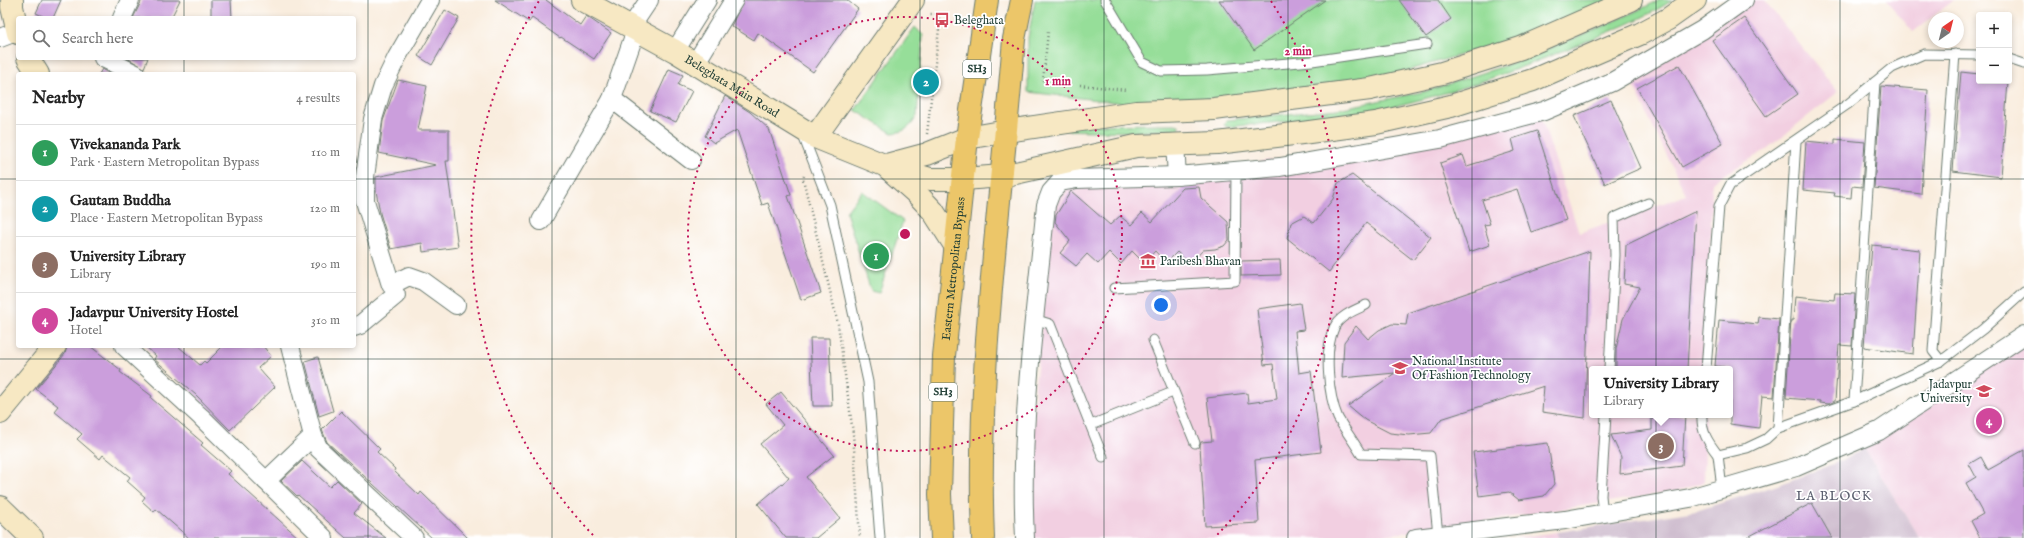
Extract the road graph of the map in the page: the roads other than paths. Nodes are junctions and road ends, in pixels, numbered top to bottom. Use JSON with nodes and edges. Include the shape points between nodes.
{"nodes":[{"id":1,"x":12,"y":0,"type":"edge"},
{"id":2,"x":130,"y":0,"type":"edge"},
{"id":3,"x":430,"y":0,"type":"edge"},
{"id":4,"x":582,"y":0,"type":"edge"},
{"id":5,"x":649,"y":0,"type":"edge"},
{"id":6,"x":707,"y":0,"type":"edge"},
{"id":7,"x":734,"y":0,"type":"edge"},
{"id":8,"x":913,"y":0,"type":"edge"},
{"id":9,"x":987,"y":0,"type":"edge"},
{"id":10,"x":1022,"y":0,"type":"edge"},
{"id":11,"x":1105,"y":0,"type":"edge"},
{"id":12,"x":1631,"y":0,"type":"edge"},
{"id":13,"x":1695,"y":0,"type":"edge"},
{"id":14,"x":1744,"y":0,"type":"edge"},
{"id":15,"x":123,"y":16,"type":"edge"},
{"id":16,"x":634,"y":29,"type":"junction"},
{"id":17,"x":13,"y":33,"type":"edge"},
{"id":18,"x":1427,"y":44,"type":"dead end"},
{"id":19,"x":675,"y":51,"type":"junction"},
{"id":20,"x":1955,"y":54,"type":"junction"},
{"id":21,"x":1976,"y":55,"type":"edge"},
{"id":22,"x":29,"y":60,"type":"edge"},
{"id":23,"x":108,"y":60,"type":"edge"},
{"id":24,"x":2012,"y":60,"type":"edge"},
{"id":25,"x":694,"y":64,"type":"junction"},
{"id":26,"x":2024,"y":64,"type":"edge"},
{"id":27,"x":37,"y":72,"type":"edge"},
{"id":28,"x":132,"y":72,"type":"edge"},
{"id":29,"x":1875,"y":82,"type":"junction"},
{"id":30,"x":612,"y":99,"type":"junction"},
{"id":31,"x":1007,"y":131,"type":"junction"},
{"id":32,"x":967,"y":138,"type":"junction"},
{"id":33,"x":808,"y":140,"type":"junction"},
{"id":34,"x":1796,"y":141,"type":"junction"},
{"id":35,"x":1175,"y":144,"type":"junction"},
{"id":36,"x":691,"y":160,"type":"dead end"},
{"id":37,"x":884,"y":165,"type":"junction"},
{"id":38,"x":1236,"y":171,"type":"junction"},
{"id":39,"x":1002,"y":176,"type":"junction"},
{"id":40,"x":1177,"y":176,"type":"junction"},
{"id":41,"x":964,"y":179,"type":"junction"},
{"id":42,"x":1648,"y":203,"type":"dead end"},
{"id":43,"x":541,"y":221,"type":"dead end"},
{"id":44,"x":956,"y":247,"type":"junction"},
{"id":45,"x":1114,"y":288,"type":"dead end"},
{"id":46,"x":2024,"y":292,"type":"edge"},
{"id":47,"x":396,"y":295,"type":"dead end"},
{"id":48,"x":456,"y":305,"type":"dead end"},
{"id":49,"x":1366,"y":305,"type":"dead end"},
{"id":50,"x":1034,"y":319,"type":"junction"},
{"id":51,"x":356,"y":326,"type":"edge"},
{"id":52,"x":2024,"y":335,"type":"edge"},
{"id":53,"x":1153,"y":340,"type":"dead end"},
{"id":54,"x":53,"y":348,"type":"edge"},
{"id":55,"x":126,"y":348,"type":"edge"},
{"id":56,"x":296,"y":348,"type":"edge"},
{"id":57,"x":1941,"y":361,"type":"junction"},
{"id":58,"x":1609,"y":366,"type":"edge"},
{"id":59,"x":1706,"y":366,"type":"edge"},
{"id":60,"x":1173,"y":392,"type":"junction"},
{"id":61,"x":1854,"y":401,"type":"junction"},
{"id":62,"x":0,"y":413,"type":"edge"},
{"id":63,"x":1606,"y":418,"type":"edge"},
{"id":64,"x":1702,"y":418,"type":"edge"},
{"id":65,"x":1091,"y":425,"type":"junction"},
{"id":66,"x":1778,"y":428,"type":"junction"},
{"id":67,"x":313,"y":436,"type":"junction"},
{"id":68,"x":1195,"y":443,"type":"dead end"},
{"id":69,"x":1718,"y":455,"type":"junction"},
{"id":70,"x":1103,"y":457,"type":"dead end"},
{"id":71,"x":266,"y":481,"type":"junction"},
{"id":72,"x":1722,"y":489,"type":"junction"},
{"id":73,"x":0,"y":506,"type":"edge"},
{"id":74,"x":1603,"y":513,"type":"junction"},
{"id":75,"x":1438,"y":535,"type":"junction"},
{"id":76,"x":32,"y":538,"type":"edge"},
{"id":77,"x":324,"y":538,"type":"edge"},
{"id":78,"x":414,"y":538,"type":"edge"},
{"id":79,"x":880,"y":538,"type":"edge"},
{"id":80,"x":942,"y":538,"type":"edge"},
{"id":81,"x":983,"y":538,"type":"edge"},
{"id":82,"x":1025,"y":538,"type":"edge"},
{"id":83,"x":1416,"y":538,"type":"edge"}],
"edges":[{"from":1,"to":17,"type":"main road"},
{"from":2,"to":15,"type":"street"},
{"from":3,"to":48,"type":"street","via":[[397,56],[383,86],[373,119],[365,177],[365,201],[391,285],[409,276],[423,281]]},
{"from":4,"to":16,"type":"main road","name":"Beleghata Main Road"},
{"from":5,"to":16,"type":"street"},
{"from":6,"to":19,"type":"street"},
{"from":7,"to":25,"type":"street"},
{"from":8,"to":33,"type":"main road"},
{"from":9,"to":32,"type":"main road","name":"Eastern Metropolitan Bypass","number":"SH3"},
{"from":10,"to":31,"type":"main road","via":[[1014,39]]},
{"from":11,"to":18,"type":"lane","via":[[1142,62],[1161,71],[1207,70],[1312,61]]},
{"from":12,"to":31,"type":"main road","via":[[1521,48],[1442,73],[1370,89],[1214,109],[1136,112]]},
{"from":13,"to":35,"type":"main road","via":[[1657,25],[1607,49],[1533,80],[1451,106],[1369,124],[1217,143]]},
{"from":14,"to":38,"type":"street","via":[[1702,30],[1612,82],[1544,111],[1440,139],[1280,168]]},
{"from":16,"to":19,"type":"main road","name":"Beleghata Main Road"},
{"from":16,"to":30,"type":"street"},
{"from":19,"to":25,"type":"main road","name":"Beleghata Main Road"},
{"from":20,"to":21,"type":"lane"},
{"from":20,"to":29,"type":"lane","via":[[1924,54],[1892,68]]},
{"from":20,"to":57,"type":"lane","via":[[1933,351]]},
{"from":22,"to":27,"type":"main road"},
{"from":23,"to":28,"type":"street"},
{"from":24,"to":26,"type":"lane"},
{"from":25,"to":33,"type":"main road","name":"Beleghata Main Road"},
{"from":29,"to":34,"type":"lane"},
{"from":29,"to":61,"type":"lane"},
{"from":30,"to":36,"type":"street"},
{"from":30,"to":43,"type":"street"},
{"from":31,"to":32,"type":"main road"},
{"from":31,"to":39,"type":"main road"},
{"from":32,"to":37,"type":"main road","via":[[928,154]]},
{"from":32,"to":41,"type":"main road","name":"Eastern Metropolitan Bypass","number":"SH3"},
{"from":33,"to":37,"type":"main road","name":"Beleghata Main Road"},
{"from":33,"to":79,"type":"lane","via":[[830,205],[868,382]]},
{"from":34,"to":59,"type":"lane","via":[[1730,185],[1719,206]]},
{"from":34,"to":66,"type":"lane"},
{"from":35,"to":39,"type":"main road","via":[[1136,146]]},
{"from":35,"to":40,"type":"street"},
{"from":37,"to":41,"type":"main road","via":[[930,179]]},
{"from":37,"to":44,"type":"main road","via":[[933,211]]},
{"from":38,"to":40,"type":"street"},
{"from":38,"to":45,"type":"lane","via":[[1235,281]]},
{"from":39,"to":41,"type":"main road"},
{"from":39,"to":81,"type":"main road","via":[[985,357],[981,492]]},
{"from":40,"to":50,"type":"street","via":[[1077,179],[1060,182],[1050,192],[1046,205]]},
{"from":41,"to":44,"type":"main road","name":"Eastern Metropolitan Bypass","number":"SH3"},
{"from":42,"to":58,"type":"lane","via":[[1614,218],[1615,255]]},
{"from":44,"to":80,"type":"main road","name":"Eastern Metropolitan Bypass","number":"SH3","via":[[944,356],[940,494]]},
{"from":46,"to":57,"type":"lane","via":[[1983,329]]},
{"from":47,"to":51,"type":"street"},
{"from":49,"to":75,"type":"lane","via":[[1348,313],[1334,326],[1328,354],[1331,389],[1338,417],[1361,454],[1430,456]]},
{"from":50,"to":65,"type":"lane","via":[[1050,324]]},
{"from":50,"to":82,"type":"street","via":[[1026,390],[1023,499]]},
{"from":52,"to":72,"type":"street","via":[[1879,431],[1796,466]]},
{"from":53,"to":60,"type":"lane"},
{"from":54,"to":62,"type":"main road"},
{"from":55,"to":71,"type":"street"},
{"from":56,"to":67,"type":"street"},
{"from":57,"to":61,"type":"lane"},
{"from":60,"to":65,"type":"lane"},
{"from":60,"to":68,"type":"lane"},
{"from":61,"to":66,"type":"lane"},
{"from":63,"to":74,"type":"lane","via":[[1601,496]]},
{"from":64,"to":69,"type":"lane","via":[[1706,438]]},
{"from":65,"to":70,"type":"lane"},
{"from":66,"to":69,"type":"lane","via":[[1766,439],[1747,448]]},
{"from":67,"to":71,"type":"street"},
{"from":67,"to":78,"type":"street","via":[[319,448]]},
{"from":69,"to":72,"type":"lane"},
{"from":71,"to":77,"type":"street"},
{"from":72,"to":74,"type":"street","via":[[1690,498]]},
{"from":73,"to":76,"type":"main road"},
{"from":74,"to":75,"type":"street"},
{"from":75,"to":83,"type":"street"}]}
